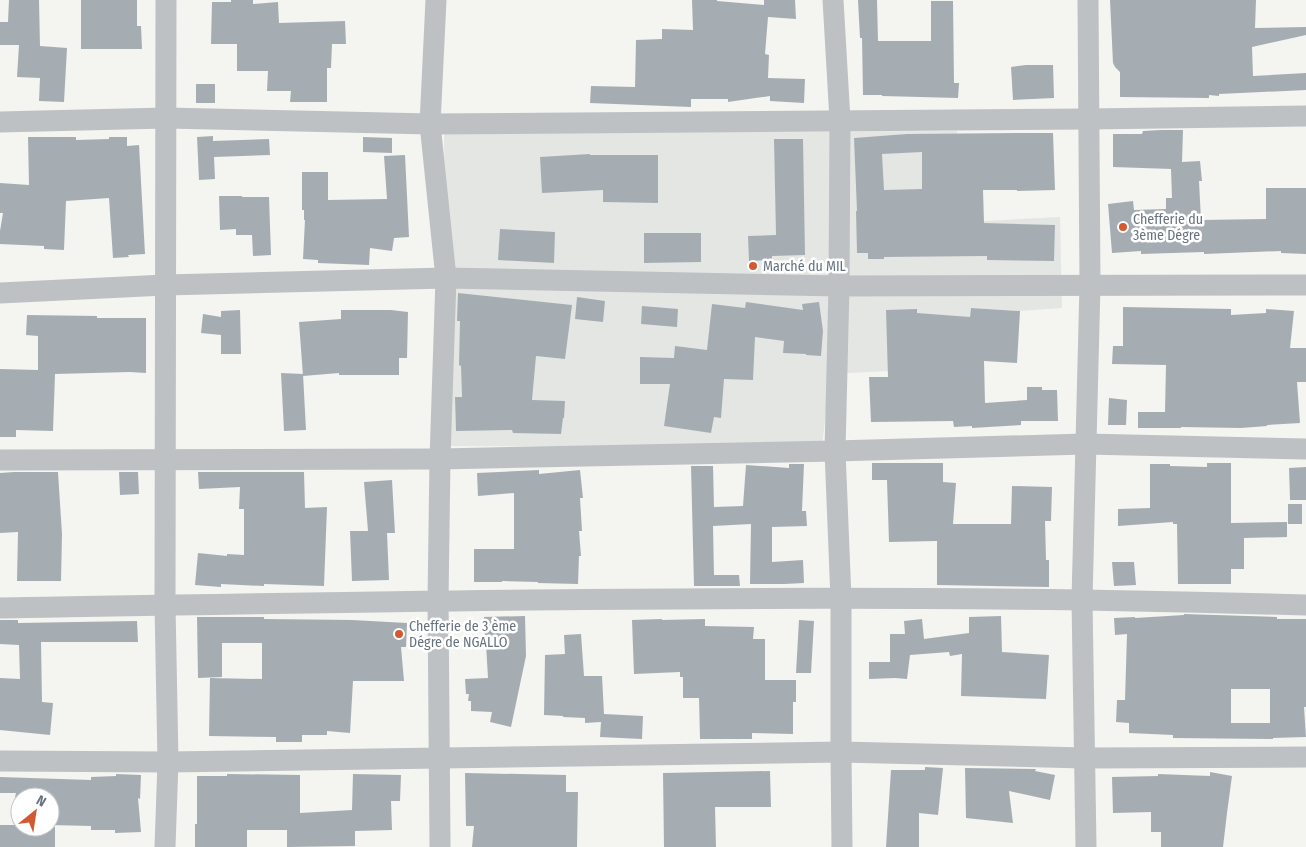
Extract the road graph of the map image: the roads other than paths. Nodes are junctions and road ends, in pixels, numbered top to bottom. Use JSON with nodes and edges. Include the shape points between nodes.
{"nodes":[{"id":1,"x":166,"y":0,"type":"edge"},
{"id":2,"x":436,"y":0,"type":"edge"},
{"id":3,"x":833,"y":0,"type":"edge"},
{"id":4,"x":1088,"y":0,"type":"edge"},
{"id":5,"x":1306,"y":116,"type":"edge"},
{"id":6,"x":166,"y":118,"type":"junction"},
{"id":7,"x":1088,"y":119,"type":"junction"},
{"id":8,"x":840,"y":120,"type":"junction"},
{"id":9,"x":0,"y":122,"type":"edge"},
{"id":10,"x":430,"y":124,"type":"junction"},
{"id":11,"x":446,"y":278,"type":"junction"},
{"id":12,"x":165,"y":285,"type":"junction"},
{"id":13,"x":1090,"y":285,"type":"junction"},
{"id":14,"x":840,"y":286,"type":"junction"},
{"id":15,"x":1306,"y":286,"type":"edge"},
{"id":16,"x":0,"y":293,"type":"edge"},
{"id":17,"x":1085,"y":444,"type":"junction"},
{"id":18,"x":1306,"y":449,"type":"edge"},
{"id":19,"x":835,"y":451,"type":"junction"},
{"id":20,"x":165,"y":459,"type":"junction"},
{"id":21,"x":440,"y":459,"type":"junction"},
{"id":22,"x":0,"y":460,"type":"edge"},
{"id":23,"x":841,"y":599,"type":"junction"},
{"id":24,"x":1082,"y":600,"type":"junction"},
{"id":25,"x":438,"y":601,"type":"junction"},
{"id":26,"x":166,"y":605,"type":"junction"},
{"id":27,"x":1306,"y":605,"type":"edge"},
{"id":28,"x":0,"y":608,"type":"edge"},
{"id":29,"x":840,"y":752,"type":"junction"},
{"id":30,"x":1306,"y":757,"type":"edge"},
{"id":31,"x":438,"y":758,"type":"junction"},
{"id":32,"x":1084,"y":758,"type":"junction"},
{"id":33,"x":0,"y":761,"type":"edge"},
{"id":34,"x":168,"y":762,"type":"junction"},
{"id":35,"x":164,"y":847,"type":"edge"},
{"id":36,"x":440,"y":847,"type":"edge"},
{"id":37,"x":842,"y":847,"type":"edge"},
{"id":38,"x":1086,"y":847,"type":"edge"}],
"edges":[{"from":1,"to":6,"type":"street"},
{"from":2,"to":10,"type":"street"},
{"from":3,"to":8,"type":"street"},
{"from":4,"to":7,"type":"street"},
{"from":5,"to":7,"type":"street"},
{"from":6,"to":9,"type":"street"},
{"from":6,"to":10,"type":"street"},
{"from":6,"to":12,"type":"street"},
{"from":7,"to":8,"type":"street"},
{"from":7,"to":13,"type":"street"},
{"from":8,"to":10,"type":"street"},
{"from":8,"to":14,"type":"street"},
{"from":10,"to":11,"type":"street"},
{"from":11,"to":12,"type":"street"},
{"from":11,"to":14,"type":"street"},
{"from":11,"to":21,"type":"street"},
{"from":12,"to":16,"type":"street"},
{"from":12,"to":20,"type":"street"},
{"from":13,"to":14,"type":"street"},
{"from":13,"to":15,"type":"street"},
{"from":13,"to":17,"type":"street"},
{"from":14,"to":19,"type":"street"},
{"from":17,"to":18,"type":"street"},
{"from":17,"to":19,"type":"street"},
{"from":17,"to":24,"type":"street"},
{"from":19,"to":21,"type":"street"},
{"from":19,"to":23,"type":"street"},
{"from":20,"to":21,"type":"street"},
{"from":20,"to":22,"type":"street"},
{"from":20,"to":26,"type":"street"},
{"from":21,"to":25,"type":"street"},
{"from":23,"to":24,"type":"street"},
{"from":23,"to":25,"type":"street"},
{"from":23,"to":29,"type":"street"},
{"from":24,"to":27,"type":"street"},
{"from":24,"to":32,"type":"street"},
{"from":25,"to":26,"type":"street"},
{"from":25,"to":31,"type":"street"},
{"from":26,"to":28,"type":"street"},
{"from":26,"to":34,"type":"street"},
{"from":29,"to":31,"type":"street"},
{"from":29,"to":32,"type":"street"},
{"from":29,"to":37,"type":"street"},
{"from":30,"to":32,"type":"street"},
{"from":31,"to":34,"type":"street"},
{"from":31,"to":36,"type":"street"},
{"from":32,"to":38,"type":"street"},
{"from":33,"to":34,"type":"street"},
{"from":34,"to":35,"type":"street"}]}
